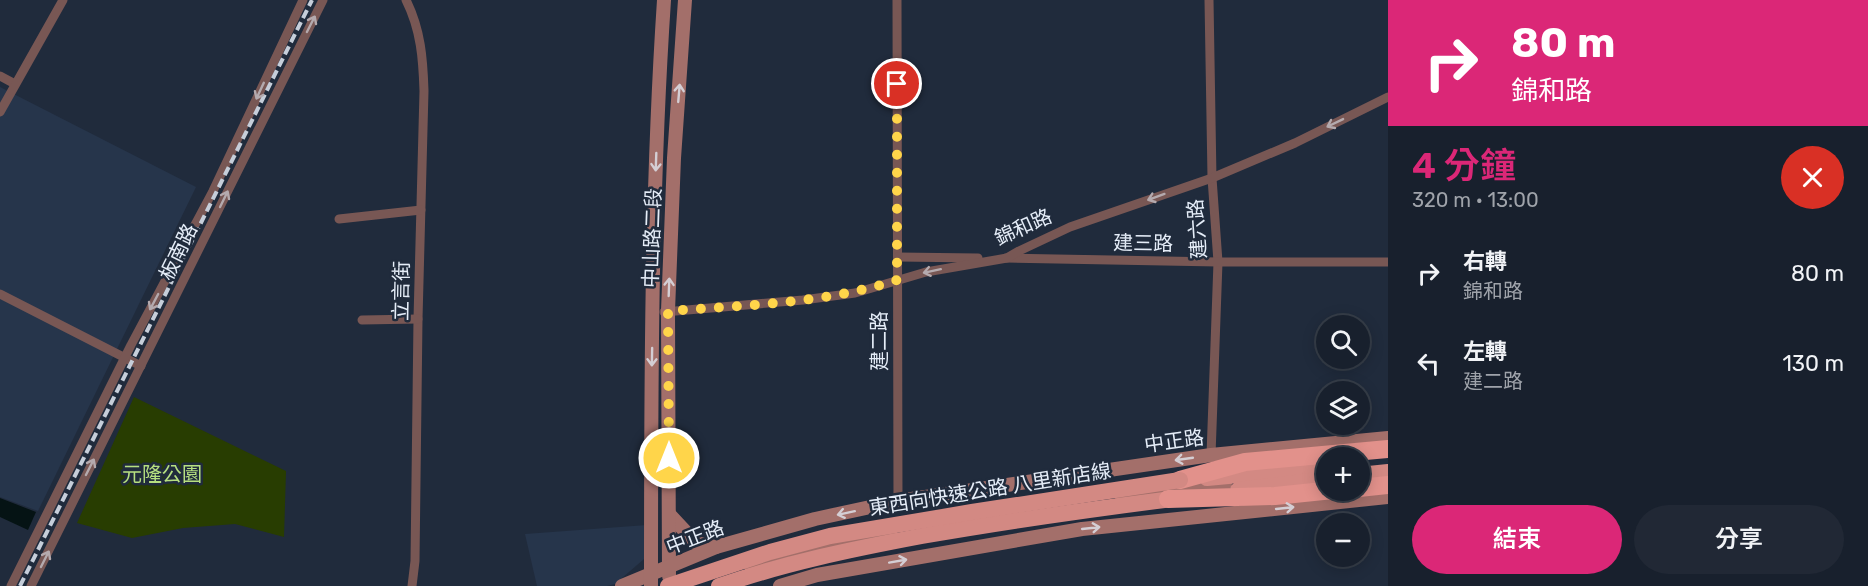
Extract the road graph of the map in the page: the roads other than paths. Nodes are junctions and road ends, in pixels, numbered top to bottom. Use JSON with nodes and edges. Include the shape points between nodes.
{"nodes":[{"id":1,"x":63,"y":0,"type":"edge"},
{"id":2,"x":303,"y":0,"type":"edge"},
{"id":3,"x":323,"y":0,"type":"edge"},
{"id":4,"x":406,"y":0,"type":"edge"},
{"id":5,"x":664,"y":0,"type":"edge"},
{"id":6,"x":686,"y":0,"type":"edge"},
{"id":7,"x":897,"y":0,"type":"edge"},
{"id":8,"x":1209,"y":0,"type":"edge"},
{"id":9,"x":0,"y":76,"type":"edge"},
{"id":10,"x":15,"y":84,"type":"junction"},
{"id":11,"x":1388,"y":97,"type":"edge"},
{"id":12,"x":0,"y":112,"type":"edge"},
{"id":13,"x":1212,"y":177,"type":"junction"},
{"id":14,"x":421,"y":210,"type":"junction"},
{"id":15,"x":339,"y":219,"type":"dead end"},
{"id":16,"x":898,"y":257,"type":"junction"},
{"id":17,"x":1008,"y":258,"type":"junction"},
{"id":18,"x":1218,"y":262,"type":"junction"},
{"id":19,"x":1388,"y":262,"type":"edge"},
{"id":20,"x":897,"y":280,"type":"junction"},
{"id":21,"x":0,"y":294,"type":"edge"},
{"id":22,"x":668,"y":311,"type":"junction"},
{"id":23,"x":652,"y":314,"type":"junction"},
{"id":24,"x":418,"y":319,"type":"junction"},
{"id":25,"x":362,"y":320,"type":"dead end"},
{"id":26,"x":124,"y":358,"type":"junction"},
{"id":27,"x":141,"y":366,"type":"junction"},
{"id":28,"x":1388,"y":438,"type":"edge"},
{"id":29,"x":1388,"y":449,"type":"edge"},
{"id":30,"x":1210,"y":455,"type":"junction"},
{"id":31,"x":1388,"y":461,"type":"edge"},
{"id":32,"x":1370,"y":463,"type":"edge"},
{"id":33,"x":1388,"y":466,"type":"edge"},
{"id":34,"x":1316,"y":468,"type":"edge"},
{"id":35,"x":1370,"y":468,"type":"edge"},
{"id":36,"x":1388,"y":472,"type":"edge"},
{"id":37,"x":1316,"y":474,"type":"edge"},
{"id":38,"x":1370,"y":474,"type":"edge"},
{"id":39,"x":1180,"y":480,"type":"junction"},
{"id":40,"x":1316,"y":480,"type":"edge"},
{"id":41,"x":1388,"y":485,"type":"edge"},
{"id":42,"x":1370,"y":487,"type":"edge"},
{"id":43,"x":1316,"y":492,"type":"edge"},
{"id":44,"x":1388,"y":496,"type":"edge"},
{"id":45,"x":1168,"y":499,"type":"junction"},
{"id":46,"x":898,"y":501,"type":"junction"},
{"id":47,"x":669,"y":514,"type":"junction"},
{"id":48,"x":716,"y":547,"type":"junction"},
{"id":49,"x":669,"y":568,"type":"junction"},
{"id":50,"x":651,"y":580,"type":"edge"},
{"id":51,"x":11,"y":586,"type":"edge"},
{"id":52,"x":31,"y":586,"type":"edge"},
{"id":53,"x":412,"y":586,"type":"edge"},
{"id":54,"x":622,"y":586,"type":"edge"},
{"id":55,"x":668,"y":586,"type":"edge"},
{"id":56,"x":692,"y":586,"type":"edge"},
{"id":57,"x":719,"y":586,"type":"edge"},
{"id":58,"x":780,"y":586,"type":"edge"}],
"edges":[{"from":1,"to":10,"type":"street"},
{"from":2,"to":26,"type":"street","name":"板南路","one_way":true,"via":[[213,191]]},
{"from":27,"to":3,"type":"street","name":"板南路","one_way":true},
{"from":4,"to":14,"type":"street","name":"立言街","via":[[418,27],[423,54]]},
{"from":5,"to":23,"type":"main road","name":"中山路二段","one_way":true},
{"from":22,"to":6,"type":"main road","name":"中山路二段","one_way":true},
{"from":7,"to":16,"type":"street","name":"建二路"},
{"from":8,"to":13,"type":"street","name":"建六路"},
{"from":9,"to":10,"type":"street"},
{"from":10,"to":12,"type":"street"},
{"from":11,"to":13,"type":"street","name":"錦和路","one_way":true,"via":[[1295,143]]},
{"from":13,"to":17,"type":"street","name":"錦和路","one_way":true,"via":[[1070,226]]},
{"from":13,"to":18,"type":"street","name":"建六路"},
{"from":14,"to":15,"type":"street"},
{"from":14,"to":24,"type":"street","name":"立言街"},
{"from":16,"to":17,"type":"street","name":"建三路"},
{"from":16,"to":20,"type":"street","name":"建二路"},
{"from":17,"to":18,"type":"street","name":"建三路"},
{"from":17,"to":20,"type":"street","name":"錦和路","one_way":true},
{"from":18,"to":19,"type":"street","name":"建三路"},
{"from":18,"to":30,"type":"street","name":"建六路"},
{"from":20,"to":22,"type":"street","name":"錦和路","via":[[855,293]]},
{"from":20,"to":46,"type":"street","name":"建二路"},
{"from":21,"to":26,"type":"street"},
{"from":22,"to":23,"type":"street","name":"錦和路"},
{"from":22,"to":47,"type":"main road","name":"中山路二段"},
{"from":23,"to":50,"type":"main road","name":"中山路二段","one_way":true},
{"from":24,"to":25,"type":"street"},
{"from":24,"to":53,"type":"street","name":"立言街"},
{"from":26,"to":27,"type":"street"},
{"from":26,"to":51,"type":"street","name":"板南路"},
{"from":52,"to":27,"type":"street","name":"板南路","one_way":true},
{"from":28,"to":30,"type":"main road","name":"中正路"},
{"from":29,"to":39,"type":"highway","via":[[1245,462]]},
{"from":30,"to":46,"type":"main road","name":"中正路","one_way":true},
{"from":31,"to":32,"type":"highway"},
{"from":33,"to":35,"type":"main road"},
{"from":34,"to":39,"type":"highway","name":"東西向快速公路 八里新店線"},
{"from":36,"to":38,"type":"highway"},
{"from":37,"to":56,"type":"main road","via":[[975,517],[814,549]]},
{"from":39,"to":55,"type":"highway","name":"東西向快速公路 八里新店線","bridge":true,"via":[[830,536]]},
{"from":40,"to":45,"type":"highway","name":"東西向快速公路 八里新店線"},
{"from":41,"to":42,"type":"highway"},
{"from":43,"to":45,"type":"highway"},
{"from":58,"to":44,"type":"main road","one_way":true,"via":[[817,575],[1082,529]]},
{"from":45,"to":57,"type":"highway","name":"東西向快速公路 八里新店線","via":[[882,544],[814,558]]},
{"from":46,"to":48,"type":"main road","name":"中正路","one_way":true},
{"from":47,"to":48,"type":"main road","via":[[696,543]]},
{"from":47,"to":49,"type":"main road","name":"中山路二段"},
{"from":48,"to":49,"type":"main road","name":"中正路"},
{"from":49,"to":50,"type":"main road","name":"中正路"},
{"from":49,"to":55,"type":"main road","name":"中山路二段"},
{"from":50,"to":54,"type":"main road","name":"中正路"}]}
